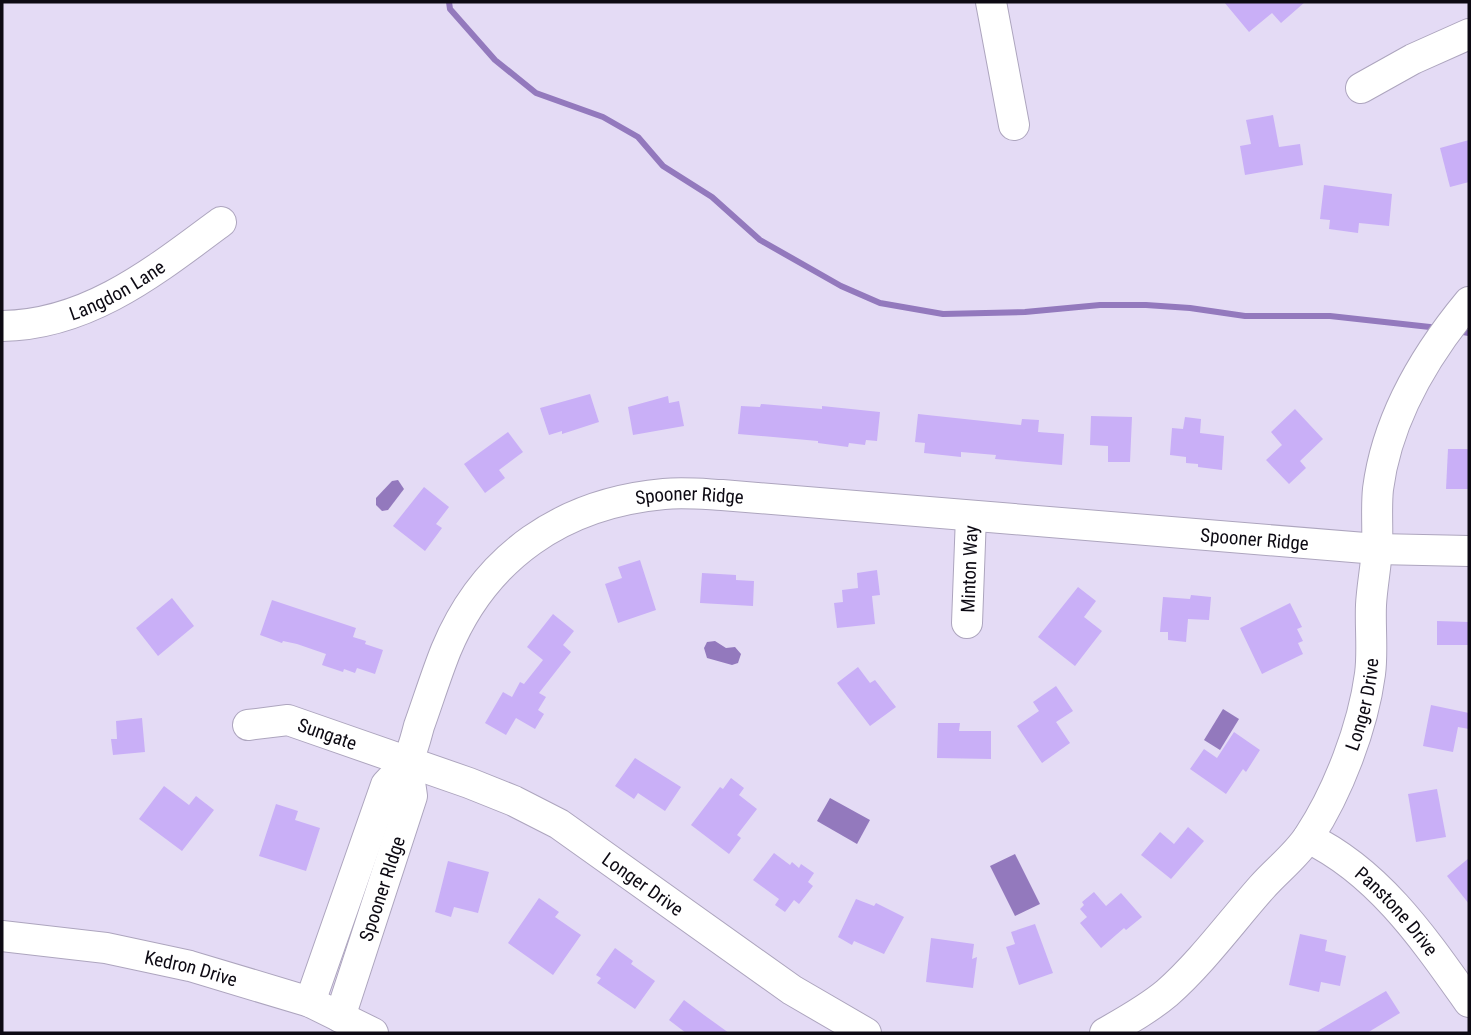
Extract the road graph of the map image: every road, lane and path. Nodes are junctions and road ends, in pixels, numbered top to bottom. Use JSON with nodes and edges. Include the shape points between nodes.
{"nodes":[{"id":1,"x":990,"y":2,"type":"edge"},
{"id":2,"x":1469,"y":34,"type":"edge"},
{"id":3,"x":1361,"y":88,"type":"dead end"},
{"id":4,"x":1014,"y":125,"type":"dead end"},
{"id":5,"x":221,"y":222,"type":"dead end"},
{"id":6,"x":1457,"y":317,"type":"edge"},
{"id":7,"x":2,"y":326,"type":"edge"},
{"id":8,"x":971,"y":516,"type":"junction"},
{"id":9,"x":1377,"y":550,"type":"junction"},
{"id":10,"x":1469,"y":551,"type":"edge"},
{"id":11,"x":967,"y":623,"type":"dead end"},
{"id":12,"x":248,"y":725,"type":"dead end"},
{"id":13,"x":407,"y":761,"type":"junction"},
{"id":14,"x":1308,"y":838,"type":"junction"},
{"id":15,"x":2,"y":936,"type":"edge"},
{"id":16,"x":1469,"y":1002,"type":"edge"},
{"id":17,"x":310,"y":1003,"type":"junction"},
{"id":18,"x":340,"y":1017,"type":"junction"},
{"id":19,"x":373,"y":1033,"type":"edge"},
{"id":20,"x":866,"y":1033,"type":"edge"},
{"id":21,"x":1105,"y":1033,"type":"edge"}],
"edges":[{"from":1,"to":4,"type":"street"},
{"from":2,"to":3,"type":"street"},
{"from":5,"to":7,"type":"street","name":"Langdon Lane","via":[[151,274],[104,301],[55,320]]},
{"from":6,"to":9,"type":"street","name":"Longer Drive","via":[[1411,385],[1393,432],[1378,490]]},
{"from":8,"to":9,"type":"street","name":"Spooner Ridge"},
{"from":8,"to":11,"type":"street","name":"Minton Way"},
{"from":8,"to":13,"type":"street","name":"Spooner Ridge","via":[[666,493],[613,501],[565,519],[519,550],[479,590],[447,649]]},
{"from":9,"to":10,"type":"street","name":"Spooner Ridge"},
{"from":9,"to":14,"type":"street","name":"Longer Drive","via":[[1370,673],[1361,718],[1344,768]]},
{"from":12,"to":13,"type":"street","name":"Sungate","via":[[288,720]]},
{"from":13,"to":17,"type":"street","name":"Spooner Ridge","via":[[386,785]]},
{"from":13,"to":18,"type":"street","name":"Spooner RIdge","via":[[412,796]]},
{"from":13,"to":20,"type":"street","name":"Longer Drive","via":[[503,797],[559,824],[792,990]]},
{"from":14,"to":16,"type":"street","name":"Panstone Drive","via":[[1335,850],[1392,900]]},
{"from":14,"to":21,"type":"street","name":"Longer Drive","via":[[1166,993]]},
{"from":15,"to":17,"type":"street","name":"Kedron Drive","via":[[142,956],[248,982]]},
{"from":17,"to":18,"type":"street","name":"Kedron Drive"},
{"from":18,"to":19,"type":"street","name":"Kedron Drive"}]}
